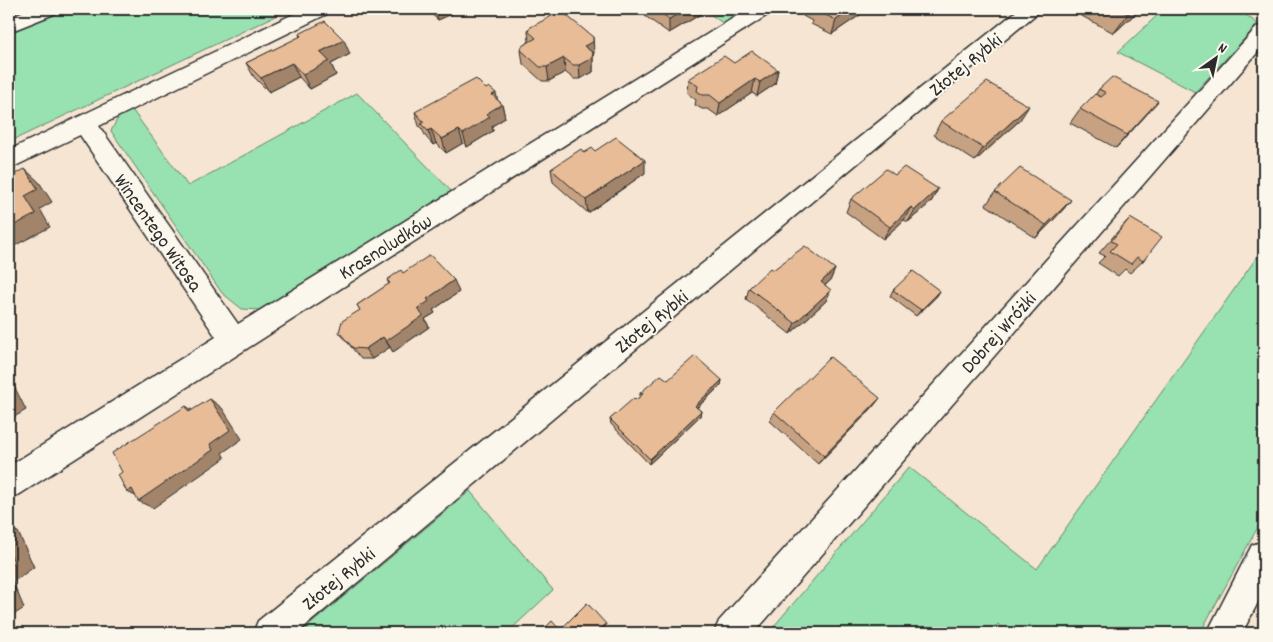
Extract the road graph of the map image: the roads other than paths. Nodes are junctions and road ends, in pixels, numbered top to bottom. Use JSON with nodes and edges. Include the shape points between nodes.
{"nodes":[{"id":1,"x":47,"y":9,"type":"edge"},
{"id":2,"x":320,"y":9,"type":"edge"},
{"id":3,"x":762,"y":9,"type":"edge"},
{"id":4,"x":1032,"y":9,"type":"edge"},
{"id":5,"x":9,"y":25,"type":"edge"},
{"id":6,"x":1264,"y":32,"type":"edge"},
{"id":7,"x":84,"y":123,"type":"junction"},
{"id":8,"x":9,"y":160,"type":"edge"},
{"id":9,"x":234,"y":341,"type":"junction"},
{"id":10,"x":9,"y":483,"type":"edge"},
{"id":11,"x":1264,"y":557,"type":"edge"},
{"id":12,"x":270,"y":633,"type":"edge"},
{"id":13,"x":731,"y":633,"type":"edge"},
{"id":14,"x":1224,"y":633,"type":"edge"}],
"edges":[{"from":1,"to":5,"type":"street"},
{"from":2,"to":7,"type":"street"},
{"from":3,"to":9,"type":"street","name":"Krasnoludków"},
{"from":4,"to":12,"type":"street","name":"Złotej Rybki"},
{"from":6,"to":13,"type":"street","name":"Dobrej Wróżki"},
{"from":7,"to":8,"type":"street"},
{"from":7,"to":9,"type":"street","name":"Wincentego Witosa"},
{"from":9,"to":10,"type":"street","name":"Krasnoludków"},
{"from":11,"to":14,"type":"street"}]}
